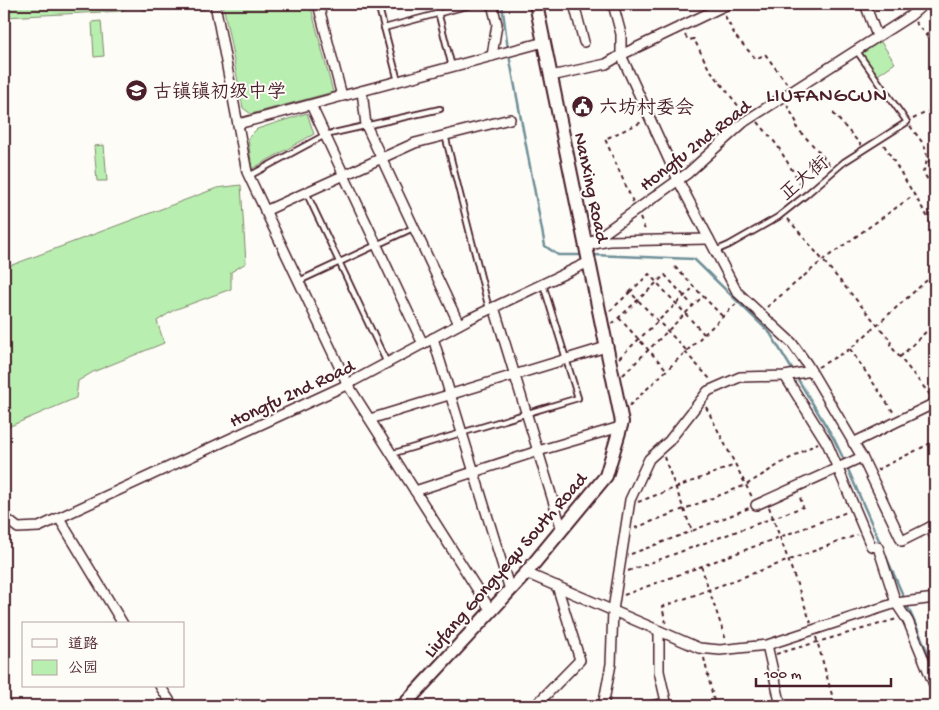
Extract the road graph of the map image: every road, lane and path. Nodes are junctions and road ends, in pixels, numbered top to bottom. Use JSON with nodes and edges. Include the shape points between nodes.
{"nodes":[{"id":1,"x":215,"y":4,"type":"edge"},
{"id":2,"x":318,"y":4,"type":"edge"},
{"id":3,"x":378,"y":4,"type":"edge"},
{"id":4,"x":436,"y":4,"type":"edge"},
{"id":5,"x":474,"y":4,"type":"edge"},
{"id":6,"x":492,"y":4,"type":"edge"},
{"id":7,"x":536,"y":4,"type":"edge"},
{"id":8,"x":574,"y":4,"type":"edge"},
{"id":9,"x":613,"y":4,"type":"edge"},
{"id":10,"x":865,"y":4,"type":"edge"},
{"id":11,"x":924,"y":4,"type":"edge"},
{"id":12,"x":724,"y":6,"type":"edge"},
{"id":13,"x":438,"y":14,"type":"junction"},
{"id":14,"x":910,"y":16,"type":"junction"},
{"id":15,"x":681,"y":26,"type":"junction"},
{"id":16,"x":935,"y":27,"type":"edge"},
{"id":17,"x":384,"y":28,"type":"junction"},
{"id":18,"x":926,"y":35,"type":"junction"},
{"id":19,"x":877,"y":36,"type":"junction"},
{"id":20,"x":544,"y":42,"type":"junction"},
{"id":21,"x":584,"y":42,"type":"dead end"},
{"id":22,"x":935,"y":46,"type":"edge"},
{"id":23,"x":856,"y":50,"type":"junction"},
{"id":24,"x":620,"y":55,"type":"junction"},
{"id":25,"x":492,"y":56,"type":"junction"},
{"id":26,"x":452,"y":67,"type":"junction"},
{"id":27,"x":551,"y":76,"type":"junction"},
{"id":28,"x":398,"y":81,"type":"junction"},
{"id":29,"x":362,"y":91,"type":"junction"},
{"id":30,"x":792,"y":91,"type":"junction"},
{"id":31,"x":342,"y":96,"type":"junction"},
{"id":32,"x":783,"y":97,"type":"junction"},
{"id":33,"x":311,"y":105,"type":"junction"},
{"id":34,"x":935,"y":108,"type":"edge"},
{"id":35,"x":440,"y":109,"type":"dead end"},
{"id":36,"x":833,"y":113,"type":"dead end"},
{"id":37,"x":751,"y":118,"type":"junction"},
{"id":38,"x":510,"y":119,"type":"dead end"},
{"id":39,"x":650,"y":119,"type":"junction"},
{"id":40,"x":907,"y":122,"type":"junction"},
{"id":41,"x":238,"y":124,"type":"junction"},
{"id":42,"x":366,"y":125,"type":"junction"},
{"id":43,"x":325,"y":135,"type":"junction"},
{"id":44,"x":445,"y":135,"type":"junction"},
{"id":45,"x":881,"y":138,"type":"junction"},
{"id":46,"x":864,"y":149,"type":"junction"},
{"id":47,"x":935,"y":156,"type":"edge"},
{"id":48,"x":381,"y":159,"type":"junction"},
{"id":49,"x":928,"y":162,"type":"junction"},
{"id":50,"x":833,"y":171,"type":"junction"},
{"id":51,"x":249,"y":176,"type":"junction"},
{"id":52,"x":344,"y":176,"type":"junction"},
{"id":53,"x":678,"y":180,"type":"junction"},
{"id":54,"x":935,"y":191,"type":"edge"},
{"id":55,"x":306,"y":192,"type":"junction"},
{"id":56,"x":807,"y":194,"type":"junction"},
{"id":57,"x":914,"y":195,"type":"junction"},
{"id":58,"x":636,"y":210,"type":"junction"},
{"id":59,"x":265,"y":211,"type":"junction"},
{"id":60,"x":783,"y":213,"type":"junction"},
{"id":61,"x":413,"y":228,"type":"junction"},
{"id":62,"x":935,"y":229,"type":"edge"},
{"id":63,"x":709,"y":239,"type":"junction"},
{"id":64,"x":650,"y":241,"type":"junction"},
{"id":65,"x":377,"y":244,"type":"junction"},
{"id":66,"x":715,"y":251,"type":"junction"},
{"id":67,"x":587,"y":254,"type":"junction"},
{"id":68,"x":823,"y":260,"type":"junction"},
{"id":69,"x":339,"y":262,"type":"junction"},
{"id":70,"x":675,"y":267,"type":"dead end"},
{"id":71,"x":935,"y":273,"type":"edge"},
{"id":72,"x":299,"y":281,"type":"junction"},
{"id":73,"x":656,"y":282,"type":"junction"},
{"id":74,"x":543,"y":284,"type":"junction"},
{"id":75,"x":694,"y":287,"type":"junction"},
{"id":76,"x":630,"y":292,"type":"junction"},
{"id":77,"x":703,"y":296,"type":"junction"},
{"id":78,"x":638,"y":300,"type":"junction"},
{"id":79,"x":677,"y":304,"type":"junction"},
{"id":80,"x":693,"y":306,"type":"junction"},
{"id":81,"x":733,"y":307,"type":"dead end"},
{"id":82,"x":491,"y":308,"type":"junction"},
{"id":83,"x":685,"y":314,"type":"junction"},
{"id":84,"x":760,"y":314,"type":"junction"},
{"id":85,"x":723,"y":317,"type":"junction"},
{"id":86,"x":619,"y":318,"type":"junction"},
{"id":87,"x":600,"y":319,"type":"junction"},
{"id":88,"x":658,"y":322,"type":"junction"},
{"id":89,"x":935,"y":323,"type":"edge"},
{"id":90,"x":459,"y":324,"type":"junction"},
{"id":91,"x":878,"y":325,"type":"junction"},
{"id":92,"x":668,"y":331,"type":"junction"},
{"id":93,"x":603,"y":332,"type":"junction"},
{"id":94,"x":704,"y":334,"type":"junction"},
{"id":95,"x":433,"y":338,"type":"junction"},
{"id":96,"x":639,"y":340,"type":"junction"},
{"id":97,"x":424,"y":344,"type":"junction"},
{"id":98,"x":606,"y":347,"type":"junction"},
{"id":99,"x":850,"y":349,"type":"junction"},
{"id":100,"x":686,"y":352,"type":"junction"},
{"id":101,"x":900,"y":357,"type":"junction"},
{"id":102,"x":566,"y":359,"type":"junction"},
{"id":103,"x":387,"y":363,"type":"junction"},
{"id":104,"x":610,"y":367,"type":"junction"},
{"id":105,"x":667,"y":370,"type":"junction"},
{"id":106,"x":811,"y":371,"type":"junction"},
{"id":107,"x":514,"y":374,"type":"junction"},
{"id":108,"x":785,"y":376,"type":"junction"},
{"id":109,"x":614,"y":384,"type":"junction"},
{"id":110,"x":348,"y":385,"type":"junction"},
{"id":111,"x":718,"y":387,"type":"junction"},
{"id":112,"x":450,"y":394,"type":"junction"},
{"id":113,"x":702,"y":399,"type":"junction"},
{"id":114,"x":935,"y":402,"type":"edge"},
{"id":115,"x":526,"y":414,"type":"junction"},
{"id":116,"x":620,"y":414,"type":"junction"},
{"id":117,"x":370,"y":419,"type":"junction"},
{"id":118,"x":899,"y":420,"type":"junction"},
{"id":119,"x":620,"y":427,"type":"junction"},
{"id":120,"x":462,"y":433,"type":"junction"},
{"id":121,"x":824,"y":440,"type":"junction"},
{"id":122,"x":935,"y":441,"type":"edge"},
{"id":123,"x":853,"y":443,"type":"junction"},
{"id":124,"x":661,"y":448,"type":"junction"},
{"id":125,"x":538,"y":451,"type":"junction"},
{"id":126,"x":391,"y":454,"type":"junction"},
{"id":127,"x":862,"y":457,"type":"junction"},
{"id":128,"x":735,"y":464,"type":"junction"},
{"id":129,"x":837,"y":468,"type":"junction"},
{"id":130,"x":474,"y":472,"type":"junction"},
{"id":131,"x":870,"y":474,"type":"junction"},
{"id":132,"x":746,"y":484,"type":"junction"},
{"id":133,"x":797,"y":487,"type":"junction"},
{"id":134,"x":676,"y":488,"type":"junction"},
{"id":135,"x":415,"y":491,"type":"junction"},
{"id":136,"x":767,"y":500,"type":"junction"},
{"id":137,"x":629,"y":506,"type":"junction"},
{"id":138,"x":756,"y":506,"type":"junction"},
{"id":139,"x":684,"y":509,"type":"junction"},
{"id":140,"x":855,"y":509,"type":"junction"},
{"id":141,"x":4,"y":517,"type":"edge"},
{"id":142,"x":59,"y":518,"type":"junction"},
{"id":143,"x":773,"y":518,"type":"junction"},
{"id":144,"x":933,"y":526,"type":"edge"},
{"id":145,"x":562,"y":530,"type":"junction"},
{"id":146,"x":692,"y":531,"type":"junction"},
{"id":147,"x":625,"y":532,"type":"junction"},
{"id":148,"x":865,"y":532,"type":"junction"},
{"id":149,"x":935,"y":537,"type":"edge"},
{"id":150,"x":622,"y":558,"type":"junction"},
{"id":151,"x":788,"y":560,"type":"junction"},
{"id":152,"x":701,"y":566,"type":"junction"},
{"id":153,"x":526,"y":573,"type":"junction"},
{"id":154,"x":619,"y":574,"type":"junction"},
{"id":155,"x":557,"y":586,"type":"junction"},
{"id":156,"x":709,"y":589,"type":"junction"},
{"id":157,"x":510,"y":590,"type":"junction"},
{"id":158,"x":615,"y":598,"type":"junction"},
{"id":159,"x":935,"y":598,"type":"edge"},
{"id":160,"x":896,"y":603,"type":"junction"},
{"id":161,"x":613,"y":610,"type":"junction"},
{"id":162,"x":491,"y":611,"type":"junction"},
{"id":163,"x":905,"y":616,"type":"junction"},
{"id":164,"x":122,"y":622,"type":"edge"},
{"id":165,"x":659,"y":630,"type":"junction"},
{"id":166,"x":813,"y":630,"type":"junction"},
{"id":167,"x":670,"y":635,"type":"junction"},
{"id":168,"x":819,"y":642,"type":"junction"},
{"id":169,"x":767,"y":645,"type":"junction"},
{"id":170,"x":702,"y":648,"type":"junction"},
{"id":171,"x":729,"y":649,"type":"junction"},
{"id":172,"x":769,"y":656,"type":"junction"},
{"id":173,"x":935,"y":687,"type":"edge"},
{"id":174,"x":161,"y":688,"type":"edge"},
{"id":175,"x":667,"y":705,"type":"edge"},
{"id":176,"x":173,"y":706,"type":"edge"},
{"id":177,"x":403,"y":706,"type":"edge"},
{"id":178,"x":535,"y":706,"type":"edge"},
{"id":179,"x":603,"y":706,"type":"edge"},
{"id":180,"x":652,"y":706,"type":"edge"},
{"id":181,"x":716,"y":706,"type":"edge"},
{"id":182,"x":781,"y":706,"type":"edge"},
{"id":183,"x":835,"y":706,"type":"edge"}],
"edges":[{"from":1,"to":41,"type":"street"},
{"from":2,"to":31,"type":"street"},
{"from":3,"to":17,"type":"lane"},
{"from":4,"to":13,"type":"lane"},
{"from":5,"to":13,"type":"lane"},
{"from":6,"to":25,"type":"street","via":[[497,24]]},
{"from":7,"to":20,"type":"main road","name":"Nanxing Road"},
{"from":8,"to":21,"type":"street"},
{"from":9,"to":24,"type":"street","via":[[621,34]]},
{"from":10,"to":19,"type":"street"},
{"from":11,"to":14,"type":"street","name":"Hongfu 2nd Road"},
{"from":12,"to":15,"type":"street"},
{"from":12,"to":30,"type":"path","via":[[741,42],[756,59],[766,54]]},
{"from":13,"to":17,"type":"lane"},
{"from":13,"to":26,"type":"lane"},
{"from":14,"to":18,"type":"path"},
{"from":14,"to":19,"type":"street","name":"Hongfu 2nd Road"},
{"from":15,"to":24,"type":"street"},
{"from":15,"to":37,"type":"path","via":[[688,40],[694,39],[708,67]]},
{"from":16,"to":18,"type":"path"},
{"from":17,"to":28,"type":"lane"},
{"from":18,"to":22,"type":"path"},
{"from":19,"to":23,"type":"street","name":"Hongfu 2nd Road"},
{"from":20,"to":25,"type":"street"},
{"from":20,"to":27,"type":"main road","name":"Nanxing Road"},
{"from":23,"to":30,"type":"street","name":"Hongfu 2nd Road"},
{"from":23,"to":40,"type":"lane"},
{"from":24,"to":27,"type":"street","via":[[606,64]]},
{"from":24,"to":39,"type":"street"},
{"from":25,"to":26,"type":"street"},
{"from":26,"to":28,"type":"street"},
{"from":27,"to":67,"type":"main road","name":"Nanxing Road"},
{"from":28,"to":29,"type":"street"},
{"from":29,"to":31,"type":"street"},
{"from":29,"to":42,"type":"street"},
{"from":30,"to":32,"type":"street","name":"Hongfu 2nd Road"},
{"from":31,"to":33,"type":"street"},
{"from":32,"to":37,"type":"street","name":"Hongfu 2nd Road"},
{"from":32,"to":50,"type":"path","via":[[798,125],[796,127]]},
{"from":33,"to":41,"type":"street"},
{"from":33,"to":43,"type":"street"},
{"from":34,"to":40,"type":"path"},
{"from":35,"to":42,"type":"lane"},
{"from":36,"to":46,"type":"path"},
{"from":37,"to":53,"type":"street","name":"Hongfu 2nd Road"},
{"from":37,"to":56,"type":"path","via":[[777,145]]},
{"from":38,"to":44,"type":"street"},
{"from":39,"to":53,"type":"street"},
{"from":39,"to":58,"type":"path","via":[[605,139]]},
{"from":40,"to":45,"type":"lane","name":"正大街"},
{"from":40,"to":49,"type":"path","via":[[926,148]]},
{"from":41,"to":51,"type":"street"},
{"from":42,"to":43,"type":"lane"},
{"from":42,"to":48,"type":"street"},
{"from":43,"to":51,"type":"lane"},
{"from":43,"to":52,"type":"street"},
{"from":44,"to":48,"type":"street","via":[[415,143]]},
{"from":44,"to":82,"type":"lane"},
{"from":45,"to":46,"type":"lane","name":"正大街"},
{"from":45,"to":57,"type":"path"},
{"from":46,"to":50,"type":"lane","name":"正大街"},
{"from":47,"to":49,"type":"path"},
{"from":48,"to":52,"type":"street"},
{"from":48,"to":61,"type":"street"},
{"from":49,"to":54,"type":"path","via":[[923,172]]},
{"from":50,"to":56,"type":"lane","name":"正大街"},
{"from":51,"to":59,"type":"street"},
{"from":52,"to":55,"type":"street"},
{"from":52,"to":65,"type":"street"},
{"from":53,"to":58,"type":"street","name":"Hongfu 2nd Road"},
{"from":53,"to":63,"type":"street"},
{"from":55,"to":59,"type":"street"},
{"from":55,"to":69,"type":"lane"},
{"from":56,"to":60,"type":"lane","name":"正大街"},
{"from":57,"to":62,"type":"path"},
{"from":57,"to":68,"type":"path"},
{"from":58,"to":64,"type":"path"},
{"from":58,"to":67,"type":"street","name":"Hongfu 2nd Road"},
{"from":59,"to":72,"type":"street"},
{"from":60,"to":66,"type":"lane","name":"正大街"},
{"from":60,"to":68,"type":"path"},
{"from":61,"to":65,"type":"lane"},
{"from":61,"to":90,"type":"street"},
{"from":63,"to":64,"type":"street"},
{"from":63,"to":66,"type":"street"},
{"from":64,"to":67,"type":"street","via":[[609,241]]},
{"from":65,"to":69,"type":"lane"},
{"from":65,"to":97,"type":"street"},
{"from":66,"to":84,"type":"street","via":[[736,292]]},
{"from":67,"to":74,"type":"street","name":"Hongfu 2nd Road"},
{"from":67,"to":87,"type":"main road","name":"Liufang Gongyequ South Road"},
{"from":68,"to":84,"type":"path"},
{"from":68,"to":91,"type":"path"},
{"from":69,"to":72,"type":"lane"},
{"from":69,"to":103,"type":"lane"},
{"from":70,"to":75,"type":"path"},
{"from":71,"to":91,"type":"path"},
{"from":72,"to":110,"type":"street"},
{"from":73,"to":76,"type":"path","via":[[649,274]]},
{"from":73,"to":78,"type":"path"},
{"from":73,"to":79,"type":"path"},
{"from":73,"to":80,"type":"path","via":[[665,275]]},
{"from":74,"to":82,"type":"street","name":"Hongfu 2nd Road"},
{"from":74,"to":102,"type":"lane"},
{"from":75,"to":77,"type":"path"},
{"from":75,"to":79,"type":"path"},
{"from":76,"to":78,"type":"path"},
{"from":76,"to":87,"type":"path"},
{"from":77,"to":80,"type":"path"},
{"from":77,"to":85,"type":"path"},
{"from":78,"to":86,"type":"path"},
{"from":78,"to":88,"type":"path"},
{"from":79,"to":83,"type":"path"},
{"from":79,"to":88,"type":"path"},
{"from":80,"to":83,"type":"path"},
{"from":81,"to":85,"type":"path"},
{"from":82,"to":90,"type":"street","name":"Hongfu 2nd Road"},
{"from":82,"to":107,"type":"street"},
{"from":83,"to":92,"type":"path"},
{"from":83,"to":94,"type":"path"},
{"from":84,"to":106,"type":"street","via":[[792,343]]},
{"from":85,"to":94,"type":"path"},
{"from":86,"to":93,"type":"path"},
{"from":86,"to":96,"type":"path"},
{"from":87,"to":93,"type":"main road","name":"Liufang Gongyequ South Road"},
{"from":88,"to":92,"type":"path"},
{"from":88,"to":96,"type":"path"},
{"from":89,"to":101,"type":"path"},
{"from":90,"to":95,"type":"street","name":"Hongfu 2nd Road"},
{"from":91,"to":99,"type":"path"},
{"from":91,"to":101,"type":"path"},
{"from":92,"to":100,"type":"path"},
{"from":92,"to":109,"type":"path"},
{"from":93,"to":98,"type":"main road","name":"Liufang Gongyequ South Road"},
{"from":94,"to":100,"type":"path"},
{"from":95,"to":97,"type":"street","name":"Hongfu 2nd Road"},
{"from":95,"to":112,"type":"street"},
{"from":96,"to":104,"type":"path"},
{"from":96,"to":105,"type":"path"},
{"from":97,"to":103,"type":"street","name":"Hongfu 2nd Road"},
{"from":98,"to":102,"type":"street"},
{"from":98,"to":104,"type":"main road","name":"Liufang Gongyequ South Road"},
{"from":99,"to":106,"type":"path"},
{"from":99,"to":118,"type":"path"},
{"from":100,"to":105,"type":"path"},
{"from":100,"to":111,"type":"path"},
{"from":101,"to":114,"type":"path"},
{"from":102,"to":107,"type":"street"},
{"from":102,"to":115,"type":"lane","via":[[578,398]]},
{"from":103,"to":110,"type":"street","name":"Hongfu 2nd Road"},
{"from":104,"to":109,"type":"main road","name":"Liufang Gongyequ South Road"},
{"from":105,"to":116,"type":"path"},
{"from":106,"to":108,"type":"street"},
{"from":106,"to":123,"type":"street"},
{"from":107,"to":112,"type":"street"},
{"from":107,"to":115,"type":"street"},
{"from":108,"to":111,"type":"street","via":[[740,377]]},
{"from":108,"to":121,"type":"street"},
{"from":109,"to":116,"type":"main road","name":"Liufang Gongyequ South Road"},
{"from":110,"to":117,"type":"street"},
{"from":110,"to":142,"type":"street","name":"Hongfu 2nd Road"},
{"from":111,"to":113,"type":"street","via":[[708,391]]},
{"from":112,"to":117,"type":"street"},
{"from":112,"to":120,"type":"street"},
{"from":113,"to":124,"type":"street"},
{"from":113,"to":128,"type":"path"},
{"from":114,"to":118,"type":"street"},
{"from":115,"to":120,"type":"lane"},
{"from":115,"to":125,"type":"street"},
{"from":116,"to":119,"type":"main road","name":"Liufang Gongyequ South Road"},
{"from":117,"to":126,"type":"street"},
{"from":118,"to":123,"type":"street"},
{"from":119,"to":125,"type":"street"},
{"from":119,"to":145,"type":"main road","name":"Liufang Gongyequ South Road","via":[[606,476]]},
{"from":120,"to":126,"type":"lane"},
{"from":120,"to":130,"type":"street"},
{"from":121,"to":129,"type":"street"},
{"from":121,"to":132,"type":"path"},
{"from":122,"to":131,"type":"path"},
{"from":123,"to":127,"type":"street"},
{"from":124,"to":134,"type":"path"},
{"from":124,"to":137,"type":"street","via":[[649,458]]},
{"from":125,"to":130,"type":"street"},
{"from":125,"to":145,"type":"street"},
{"from":126,"to":135,"type":"street"},
{"from":127,"to":129,"type":"street"},
{"from":127,"to":131,"type":"street"},
{"from":128,"to":132,"type":"path"},
{"from":128,"to":134,"type":"path"},
{"from":129,"to":133,"type":"street"},
{"from":129,"to":140,"type":"street"},
{"from":130,"to":135,"type":"street"},
{"from":130,"to":157,"type":"street"},
{"from":131,"to":144,"type":"street","via":[[902,541]]},
{"from":132,"to":138,"type":"path"},
{"from":132,"to":139,"type":"path"},
{"from":133,"to":136,"type":"street"},
{"from":133,"to":143,"type":"path","via":[[803,507]]},
{"from":134,"to":137,"type":"path"},
{"from":134,"to":139,"type":"path"},
{"from":135,"to":162,"type":"street"},
{"from":136,"to":138,"type":"street"},
{"from":136,"to":143,"type":"path"},
{"from":137,"to":147,"type":"street"},
{"from":138,"to":146,"type":"path"},
{"from":139,"to":146,"type":"path"},
{"from":139,"to":147,"type":"path"},
{"from":140,"to":148,"type":"street"},
{"from":140,"to":152,"type":"path"},
{"from":141,"to":142,"type":"street","name":"Hongfu 2nd Road","via":[[18,528],[39,527]]},
{"from":142,"to":164,"type":"street"},
{"from":143,"to":151,"type":"path"},
{"from":143,"to":154,"type":"path"},
{"from":144,"to":149,"type":"street"},
{"from":145,"to":153,"type":"main road","name":"Liufang Gongyequ South Road"},
{"from":146,"to":150,"type":"path"},
{"from":147,"to":150,"type":"street"},
{"from":148,"to":151,"type":"path"},
{"from":148,"to":160,"type":"street","via":[[871,546],[878,547]]},
{"from":150,"to":154,"type":"street"},
{"from":151,"to":156,"type":"path"},
{"from":151,"to":166,"type":"path"},
{"from":152,"to":156,"type":"path"},
{"from":152,"to":158,"type":"path"},
{"from":153,"to":155,"type":"street"},
{"from":153,"to":157,"type":"main road","name":"Liufang Gongyequ South Road"},
{"from":154,"to":158,"type":"street"},
{"from":155,"to":161,"type":"street"},
{"from":155,"to":178,"type":"street","via":[[580,660]]},
{"from":156,"to":167,"type":"path","via":[[662,608]]},
{"from":156,"to":171,"type":"path"},
{"from":157,"to":162,"type":"main road","name":"Liufang Gongyequ South Road"},
{"from":158,"to":161,"type":"street"},
{"from":159,"to":160,"type":"street"},
{"from":160,"to":163,"type":"street"},
{"from":160,"to":166,"type":"street"},
{"from":161,"to":165,"type":"street"},
{"from":161,"to":179,"type":"street","via":[[611,664]]},
{"from":162,"to":177,"type":"main road","name":"Liufang Gongyequ South Road"},
{"from":163,"to":168,"type":"path"},
{"from":163,"to":173,"type":"street"},
{"from":165,"to":167,"type":"street"},
{"from":165,"to":175,"type":"street","via":[[659,671]]},
{"from":166,"to":168,"type":"path"},
{"from":166,"to":169,"type":"street"},
{"from":167,"to":170,"type":"street"},
{"from":168,"to":172,"type":"path"},
{"from":168,"to":183,"type":"path"},
{"from":169,"to":171,"type":"street"},
{"from":169,"to":172,"type":"street"},
{"from":170,"to":171,"type":"street"},
{"from":170,"to":181,"type":"path"},
{"from":172,"to":182,"type":"street"},
{"from":174,"to":176,"type":"street"},
{"from":175,"to":180,"type":"street"}]}
